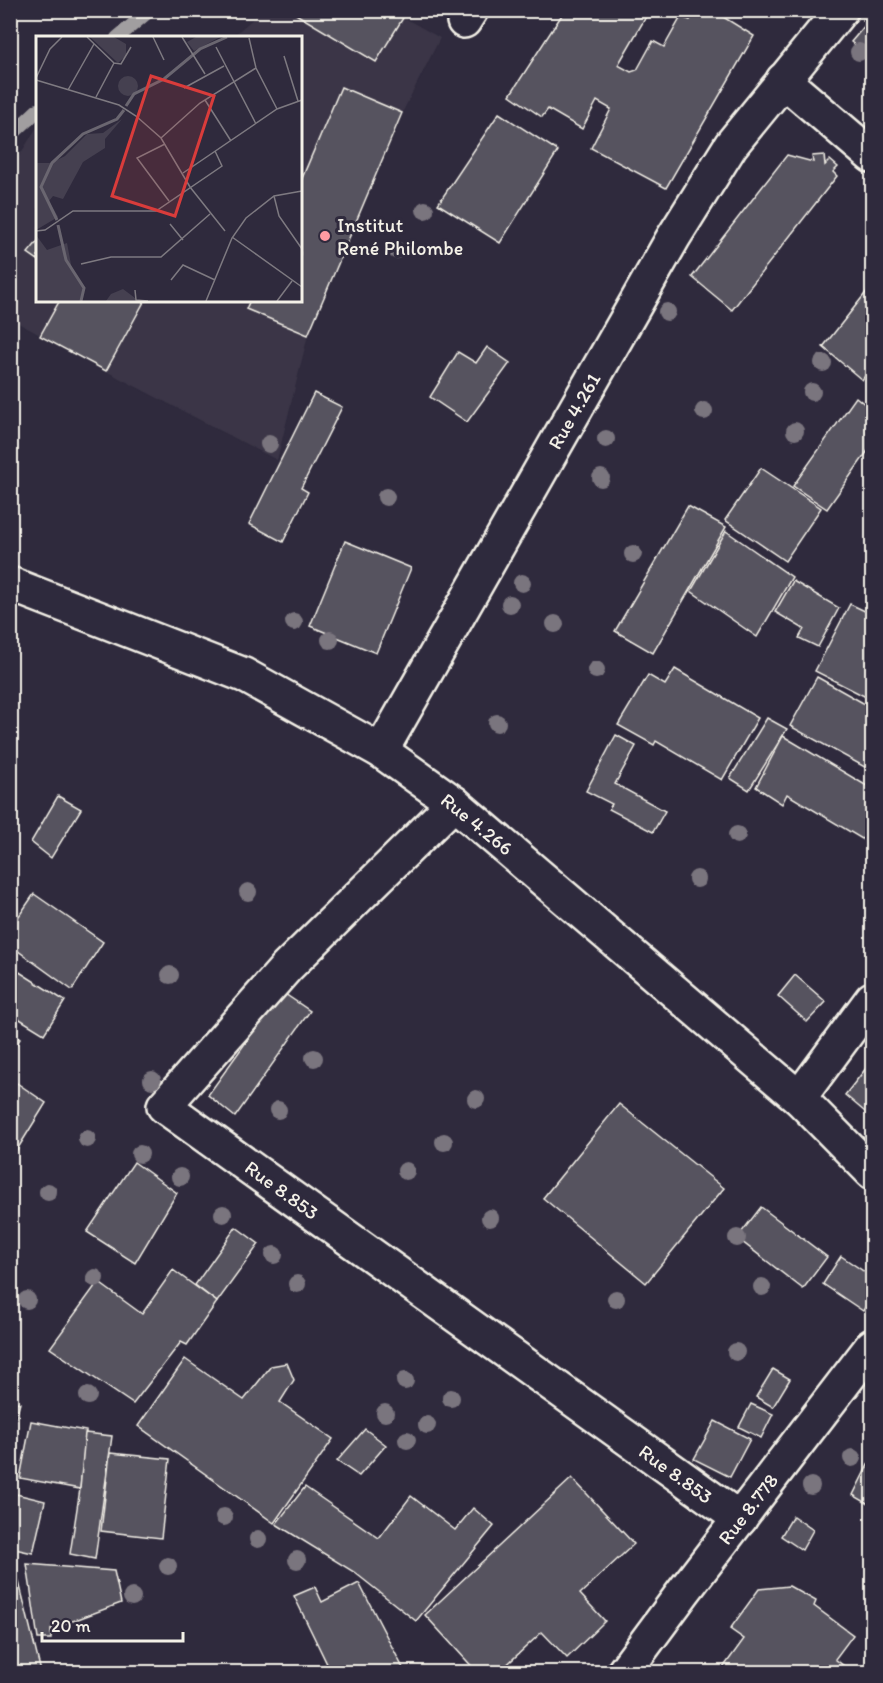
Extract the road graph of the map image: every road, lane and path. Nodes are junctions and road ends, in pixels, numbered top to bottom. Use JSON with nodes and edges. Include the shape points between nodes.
{"nodes":[{"id":1,"x":841,"y":10,"type":"edge"},
{"id":2,"x":783,"y":80,"type":"junction"},
{"id":3,"x":873,"y":156,"type":"edge"},
{"id":4,"x":10,"y":584,"type":"edge"},
{"id":5,"x":381,"y":751,"type":"junction"},
{"id":6,"x":454,"y":803,"type":"junction"},
{"id":7,"x":873,"y":999,"type":"edge"},
{"id":8,"x":799,"y":1098,"type":"junction"},
{"id":9,"x":873,"y":1172,"type":"edge"},
{"id":10,"x":873,"y":1346,"type":"edge"},
{"id":11,"x":740,"y":1519,"type":"junction"},
{"id":12,"x":624,"y":1672,"type":"edge"}],
"edges":[{"from":1,"to":2,"type":"street","name":"Rue 4.261"},
{"from":2,"to":3,"type":"street"},
{"from":2,"to":5,"type":"street","name":"Rue 4.261","via":[[731,145],[672,238]]},
{"from":4,"to":5,"type":"street","name":"Rue 4.266","via":[[244,675]]},
{"from":5,"to":6,"type":"street","name":"Rue 4.266"},
{"from":6,"to":8,"type":"street","name":"Rue 4.266"},
{"from":6,"to":11,"type":"street","name":"Rue 8.853","via":[[287,967],[164,1106]]},
{"from":7,"to":8,"type":"street"},
{"from":8,"to":9,"type":"street","name":"Rue 4.266"},
{"from":10,"to":11,"type":"street","name":"Rue 8.778"},
{"from":11,"to":12,"type":"street","name":"Rue 8.778"}]}
